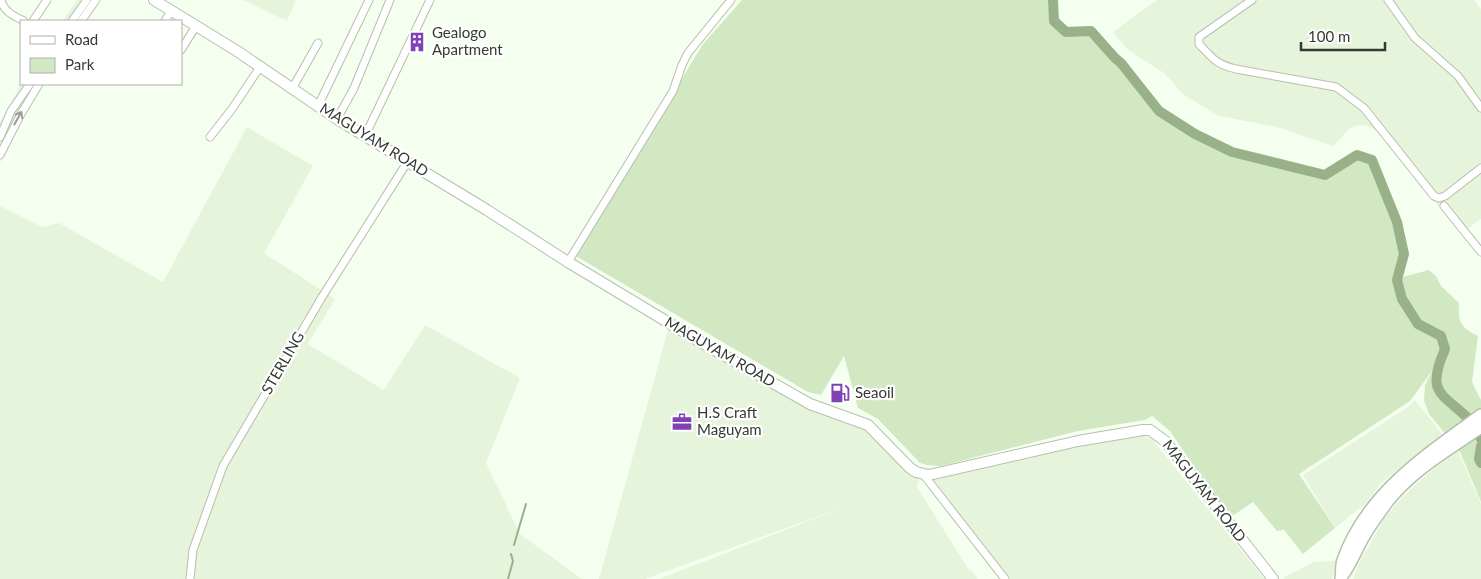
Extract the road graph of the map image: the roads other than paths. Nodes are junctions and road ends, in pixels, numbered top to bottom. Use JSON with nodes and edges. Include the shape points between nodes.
{"nodes":[{"id":1,"x":1,"y":0,"type":"edge"},
{"id":2,"x":47,"y":0,"type":"edge"},
{"id":3,"x":87,"y":0,"type":"edge"},
{"id":4,"x":96,"y":0,"type":"edge"},
{"id":5,"x":154,"y":0,"type":"edge"},
{"id":6,"x":369,"y":0,"type":"edge"},
{"id":7,"x":390,"y":0,"type":"edge"},
{"id":8,"x":430,"y":0,"type":"edge"},
{"id":9,"x":731,"y":0,"type":"edge"},
{"id":10,"x":1252,"y":0,"type":"edge"},
{"id":11,"x":1388,"y":0,"type":"edge"},
{"id":12,"x":167,"y":5,"type":"edge"},
{"id":13,"x":22,"y":20,"type":"edge"},
{"id":14,"x":34,"y":20,"type":"edge"},
{"id":15,"x":73,"y":20,"type":"edge"},
{"id":16,"x":82,"y":20,"type":"edge"},
{"id":17,"x":165,"y":20,"type":"edge"},
{"id":18,"x":196,"y":26,"type":"junction"},
{"id":19,"x":318,"y":42,"type":"dead end"},
{"id":20,"x":182,"y":48,"type":"edge"},
{"id":21,"x":260,"y":67,"type":"junction"},
{"id":22,"x":29,"y":89,"type":"edge"},
{"id":23,"x":292,"y":89,"type":"junction"},
{"id":24,"x":318,"y":106,"type":"junction"},
{"id":25,"x":1481,"y":108,"type":"edge"},
{"id":26,"x":337,"y":119,"type":"junction"},
{"id":27,"x":365,"y":136,"type":"junction"},
{"id":28,"x":3,"y":137,"type":"edge"},
{"id":29,"x":210,"y":137,"type":"dead end"},
{"id":30,"x":0,"y":154,"type":"edge"},
{"id":31,"x":408,"y":161,"type":"junction"},
{"id":32,"x":1481,"y":168,"type":"edge"},
{"id":33,"x":1444,"y":206,"type":"dead end"},
{"id":34,"x":1481,"y":252,"type":"edge"},
{"id":35,"x":568,"y":262,"type":"junction"},
{"id":36,"x":1481,"y":416,"type":"edge"},
{"id":37,"x":1481,"y":427,"type":"edge"},
{"id":38,"x":1453,"y":442,"type":"junction"},
{"id":39,"x":923,"y":474,"type":"junction"},
{"id":40,"x":1341,"y":578,"type":"edge"},
{"id":41,"x":190,"y":579,"type":"edge"},
{"id":42,"x":1005,"y":579,"type":"edge"},
{"id":43,"x":1273,"y":579,"type":"edge"}],
"edges":[{"from":1,"to":13,"type":"street","via":[[8,12]]},
{"from":2,"to":14,"type":"street"},
{"from":3,"to":15,"type":"street"},
{"from":4,"to":16,"type":"street"},
{"from":5,"to":12,"type":"main road","name":"MAGUYAM ROAD"},
{"from":6,"to":24,"type":"street"},
{"from":7,"to":26,"type":"street","via":[[354,88]]},
{"from":8,"to":27,"type":"street"},
{"from":9,"to":35,"type":"street","via":[[688,53],[673,91]]},
{"from":10,"to":32,"type":"street","via":[[1199,37],[1199,44],[1221,65],[1336,87],[1364,108],[1434,196],[1439,198]]},
{"from":11,"to":25,"type":"street","via":[[1415,38],[1458,76]]},
{"from":12,"to":17,"type":"street"},
{"from":12,"to":18,"type":"main road","name":"MAGUYAM ROAD"},
{"from":18,"to":20,"type":"street"},
{"from":18,"to":21,"type":"main road","name":"MAGUYAM ROAD"},
{"from":19,"to":23,"type":"street"},
{"from":21,"to":23,"type":"main road","name":"MAGUYAM ROAD"},
{"from":21,"to":29,"type":"street"},
{"from":22,"to":28,"type":"street","via":[[11,111]]},
{"from":23,"to":24,"type":"main road","name":"MAGUYAM ROAD"},
{"from":24,"to":26,"type":"main road","name":"MAGUYAM ROAD"},
{"from":26,"to":27,"type":"main road","name":"MAGUYAM ROAD"},
{"from":27,"to":31,"type":"main road","name":"MAGUYAM ROAD"},
{"from":28,"to":30,"type":"street"},
{"from":31,"to":35,"type":"main road","name":"MAGUYAM ROAD"},
{"from":31,"to":41,"type":"street","name":"STERLING","via":[[322,297],[223,466],[193,550]]},
{"from":33,"to":34,"type":"street"},
{"from":35,"to":39,"type":"main road","name":"MAGUYAM ROAD","via":[[810,404],[868,425],[905,465]]},
{"from":36,"to":38,"type":"highway"},
{"from":37,"to":38,"type":"highway"},
{"from":38,"to":40,"type":"highway","via":[[1400,488],[1369,528]]},
{"from":39,"to":42,"type":"street"},
{"from":39,"to":43,"type":"main road","name":"MAGUYAM ROAD","via":[[936,474],[1078,440],[1150,430],[1165,441]]}]}
